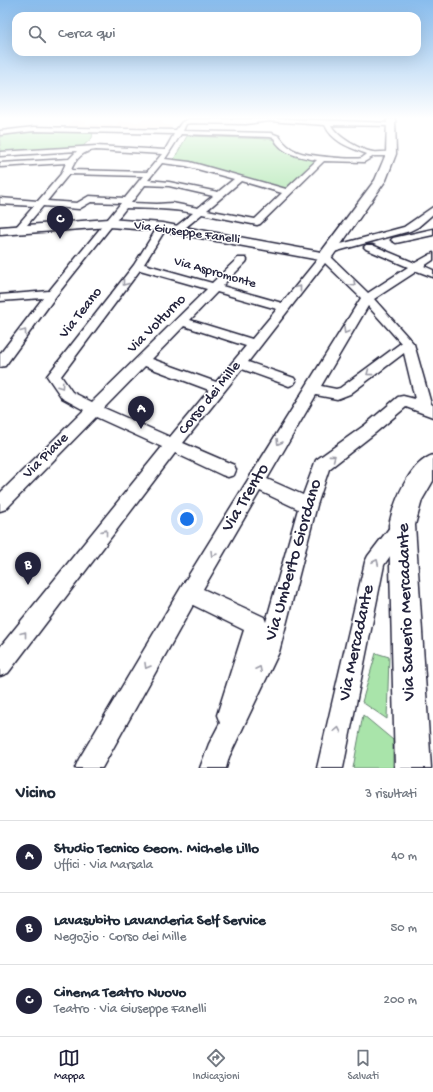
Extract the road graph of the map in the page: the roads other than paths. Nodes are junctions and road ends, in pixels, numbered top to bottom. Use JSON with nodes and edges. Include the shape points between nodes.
{"nodes":[{"id":1,"x":391,"y":154,"type":"edge"},
{"id":2,"x":78,"y":155,"type":"edge"},
{"id":3,"x":164,"y":155,"type":"edge"},
{"id":4,"x":301,"y":155,"type":"edge"},
{"id":5,"x":371,"y":155,"type":"edge"},
{"id":6,"x":322,"y":158,"type":"junction"},
{"id":7,"x":159,"y":160,"type":"junction"},
{"id":8,"x":71,"y":161,"type":"junction"},
{"id":9,"x":0,"y":165,"type":"edge"},
{"id":10,"x":66,"y":173,"type":"junction"},
{"id":11,"x":145,"y":177,"type":"junction"},
{"id":12,"x":239,"y":179,"type":"junction"},
{"id":13,"x":288,"y":192,"type":"junction"},
{"id":14,"x":220,"y":195,"type":"junction"},
{"id":15,"x":0,"y":201,"type":"edge"},
{"id":16,"x":126,"y":203,"type":"junction"},
{"id":17,"x":41,"y":204,"type":"junction"},
{"id":18,"x":433,"y":210,"type":"edge"},
{"id":19,"x":199,"y":212,"type":"junction"},
{"id":20,"x":109,"y":223,"type":"junction"},
{"id":21,"x":162,"y":227,"type":"junction"},
{"id":22,"x":19,"y":230,"type":"junction"},
{"id":23,"x":177,"y":230,"type":"junction"},
{"id":24,"x":0,"y":231,"type":"edge"},
{"id":25,"x":431,"y":234,"type":"edge"},
{"id":26,"x":369,"y":247,"type":"junction"},
{"id":27,"x":328,"y":253,"type":"junction"},
{"id":28,"x":433,"y":256,"type":"edge"},
{"id":29,"x":242,"y":260,"type":"dead end"},
{"id":30,"x":138,"y":266,"type":"junction"},
{"id":31,"x":416,"y":267,"type":"junction"},
{"id":32,"x":433,"y":274,"type":"edge"},
{"id":33,"x":216,"y":288,"type":"junction"},
{"id":34,"x":0,"y":298,"type":"edge"},
{"id":35,"x":367,"y":298,"type":"junction"},
{"id":36,"x":49,"y":299,"type":"junction"},
{"id":37,"x":0,"y":307,"type":"edge"},
{"id":38,"x":284,"y":307,"type":"junction"},
{"id":39,"x":182,"y":321,"type":"junction"},
{"id":40,"x":254,"y":344,"type":"junction"},
{"id":41,"x":408,"y":344,"type":"junction"},
{"id":42,"x":143,"y":360,"type":"junction"},
{"id":43,"x":0,"y":363,"type":"edge"},
{"id":44,"x":238,"y":363,"type":"junction"},
{"id":45,"x":289,"y":381,"type":"dead end"},
{"id":46,"x":218,"y":388,"type":"junction"},
{"id":47,"x":311,"y":389,"type":"junction"},
{"id":48,"x":93,"y":409,"type":"junction"},
{"id":49,"x":428,"y":409,"type":"edge"},
{"id":50,"x":172,"y":446,"type":"junction"},
{"id":51,"x":433,"y":464,"type":"edge"},
{"id":52,"x":228,"y":470,"type":"dead end"},
{"id":53,"x":256,"y":482,"type":"junction"},
{"id":54,"x":0,"y":504,"type":"edge"},
{"id":55,"x":308,"y":505,"type":"junction"},
{"id":56,"x":402,"y":526,"type":"junction"},
{"id":57,"x":189,"y":594,"type":"junction"},
{"id":58,"x":0,"y":665,"type":"edge"},
{"id":59,"x":216,"y":761,"type":"edge"},
{"id":60,"x":418,"y":766,"type":"edge"},
{"id":61,"x":88,"y":768,"type":"edge"},
{"id":62,"x":330,"y":768,"type":"edge"}],
"edges":[{"from":1,"to":27,"type":"street","name":"Corso dei Mille","via":[[380,180]]},
{"from":2,"to":8,"type":"street"},
{"from":3,"to":7,"type":"street"},
{"from":4,"to":6,"type":"street"},
{"from":5,"to":6,"type":"street","via":[[364,160]]},
{"from":6,"to":13,"type":"street"},
{"from":7,"to":11,"type":"street"},
{"from":7,"to":12,"type":"street","via":[[187,164]]},
{"from":8,"to":9,"type":"street"},
{"from":8,"to":10,"type":"street"},
{"from":10,"to":11,"type":"street"},
{"from":10,"to":17,"type":"street"},
{"from":11,"to":14,"type":"street"},
{"from":11,"to":16,"type":"street"},
{"from":12,"to":13,"type":"street"},
{"from":12,"to":14,"type":"street"},
{"from":13,"to":19,"type":"street","via":[[257,222]]},
{"from":14,"to":19,"type":"street"},
{"from":15,"to":17,"type":"street"},
{"from":16,"to":17,"type":"street","via":[[89,199],[79,206]]},
{"from":16,"to":19,"type":"street","via":[[172,206]]},
{"from":16,"to":20,"type":"street"},
{"from":17,"to":22,"type":"street"},
{"from":18,"to":27,"type":"street","via":[[407,229]]},
{"from":19,"to":23,"type":"street"},
{"from":20,"to":21,"type":"street","name":"Via Giuseppe Fanelli"},
{"from":20,"to":22,"type":"street","name":"Via Giuseppe Fanelli"},
{"from":20,"to":36,"type":"street"},
{"from":21,"to":23,"type":"street","name":"Via Giuseppe Fanelli"},
{"from":21,"to":30,"type":"street","name":"Via Teano"},
{"from":22,"to":24,"type":"street","name":"Via Giuseppe Fanelli"},
{"from":23,"to":27,"type":"street","name":"Via Giuseppe Fanelli"},
{"from":25,"to":26,"type":"street"},
{"from":26,"to":27,"type":"street"},
{"from":26,"to":31,"type":"street"},
{"from":27,"to":35,"type":"street","one_way":true},
{"from":38,"to":27,"type":"street","name":"Corso dei Mille","one_way":true},
{"from":28,"to":31,"type":"street","name":"Via Trento"},
{"from":29,"to":33,"type":"street","name":"Via Volturno"},
{"from":30,"to":33,"type":"street","name":"Via Aspromonte"},
{"from":30,"to":48,"type":"street","name":"Via Teano","one_way":true,"via":[[54,376],[67,395]]},
{"from":31,"to":32,"type":"street"},
{"from":31,"to":35,"type":"street","name":"Via Trento"},
{"from":33,"to":38,"type":"street","name":"Via Aspromonte"},
{"from":33,"to":39,"type":"street","name":"Via Volturno"},
{"from":34,"to":36,"type":"street"},
{"from":35,"to":41,"type":"street"},
{"from":35,"to":47,"type":"street","name":"Via Trento","one_way":true},
{"from":36,"to":37,"type":"street"},
{"from":43,"to":36,"type":"street","one_way":true},
{"from":38,"to":40,"type":"street","name":"Corso dei Mille"},
{"from":39,"to":40,"type":"street"},
{"from":39,"to":42,"type":"street","name":"Via Volturno"},
{"from":40,"to":44,"type":"street","name":"Corso dei Mille"},
{"from":41,"to":47,"type":"street","one_way":true,"via":[[345,391],[337,394]]},
{"from":41,"to":49,"type":"street"},
{"from":42,"to":46,"type":"street"},
{"from":42,"to":48,"type":"street","name":"Via Volturno"},
{"from":44,"to":45,"type":"street"},
{"from":44,"to":46,"type":"street","name":"Corso dei Mille"},
{"from":46,"to":50,"type":"street","name":"Corso dei Mille"},
{"from":47,"to":53,"type":"street","name":"Via Trento","one_way":true},
{"from":48,"to":50,"type":"street"},
{"from":48,"to":54,"type":"street","name":"Via Piave"},
{"from":55,"to":49,"type":"street","name":"Via Umberto Giordano","one_way":true,"via":[[322,465],[403,401]]},
{"from":50,"to":52,"type":"street"},
{"from":58,"to":50,"type":"street","name":"Corso dei Mille","one_way":true},
{"from":51,"to":56,"type":"street","name":"Via Saverio Mercadante","via":[[416,486],[406,506]]},
{"from":53,"to":55,"type":"street"},
{"from":53,"to":57,"type":"street","name":"Via Trento","one_way":true},
{"from":59,"to":55,"type":"street","name":"Via Umberto Giordano","one_way":true,"via":[[268,652]]},
{"from":56,"to":60,"type":"street","name":"Via Saverio Mercadante"},
{"from":62,"to":56,"type":"street","name":"Via Mercadante","one_way":true,"via":[[375,562]]},
{"from":57,"to":59,"type":"street","via":[[256,625]]},
{"from":57,"to":61,"type":"street","name":"Via Trento","one_way":true}]}
